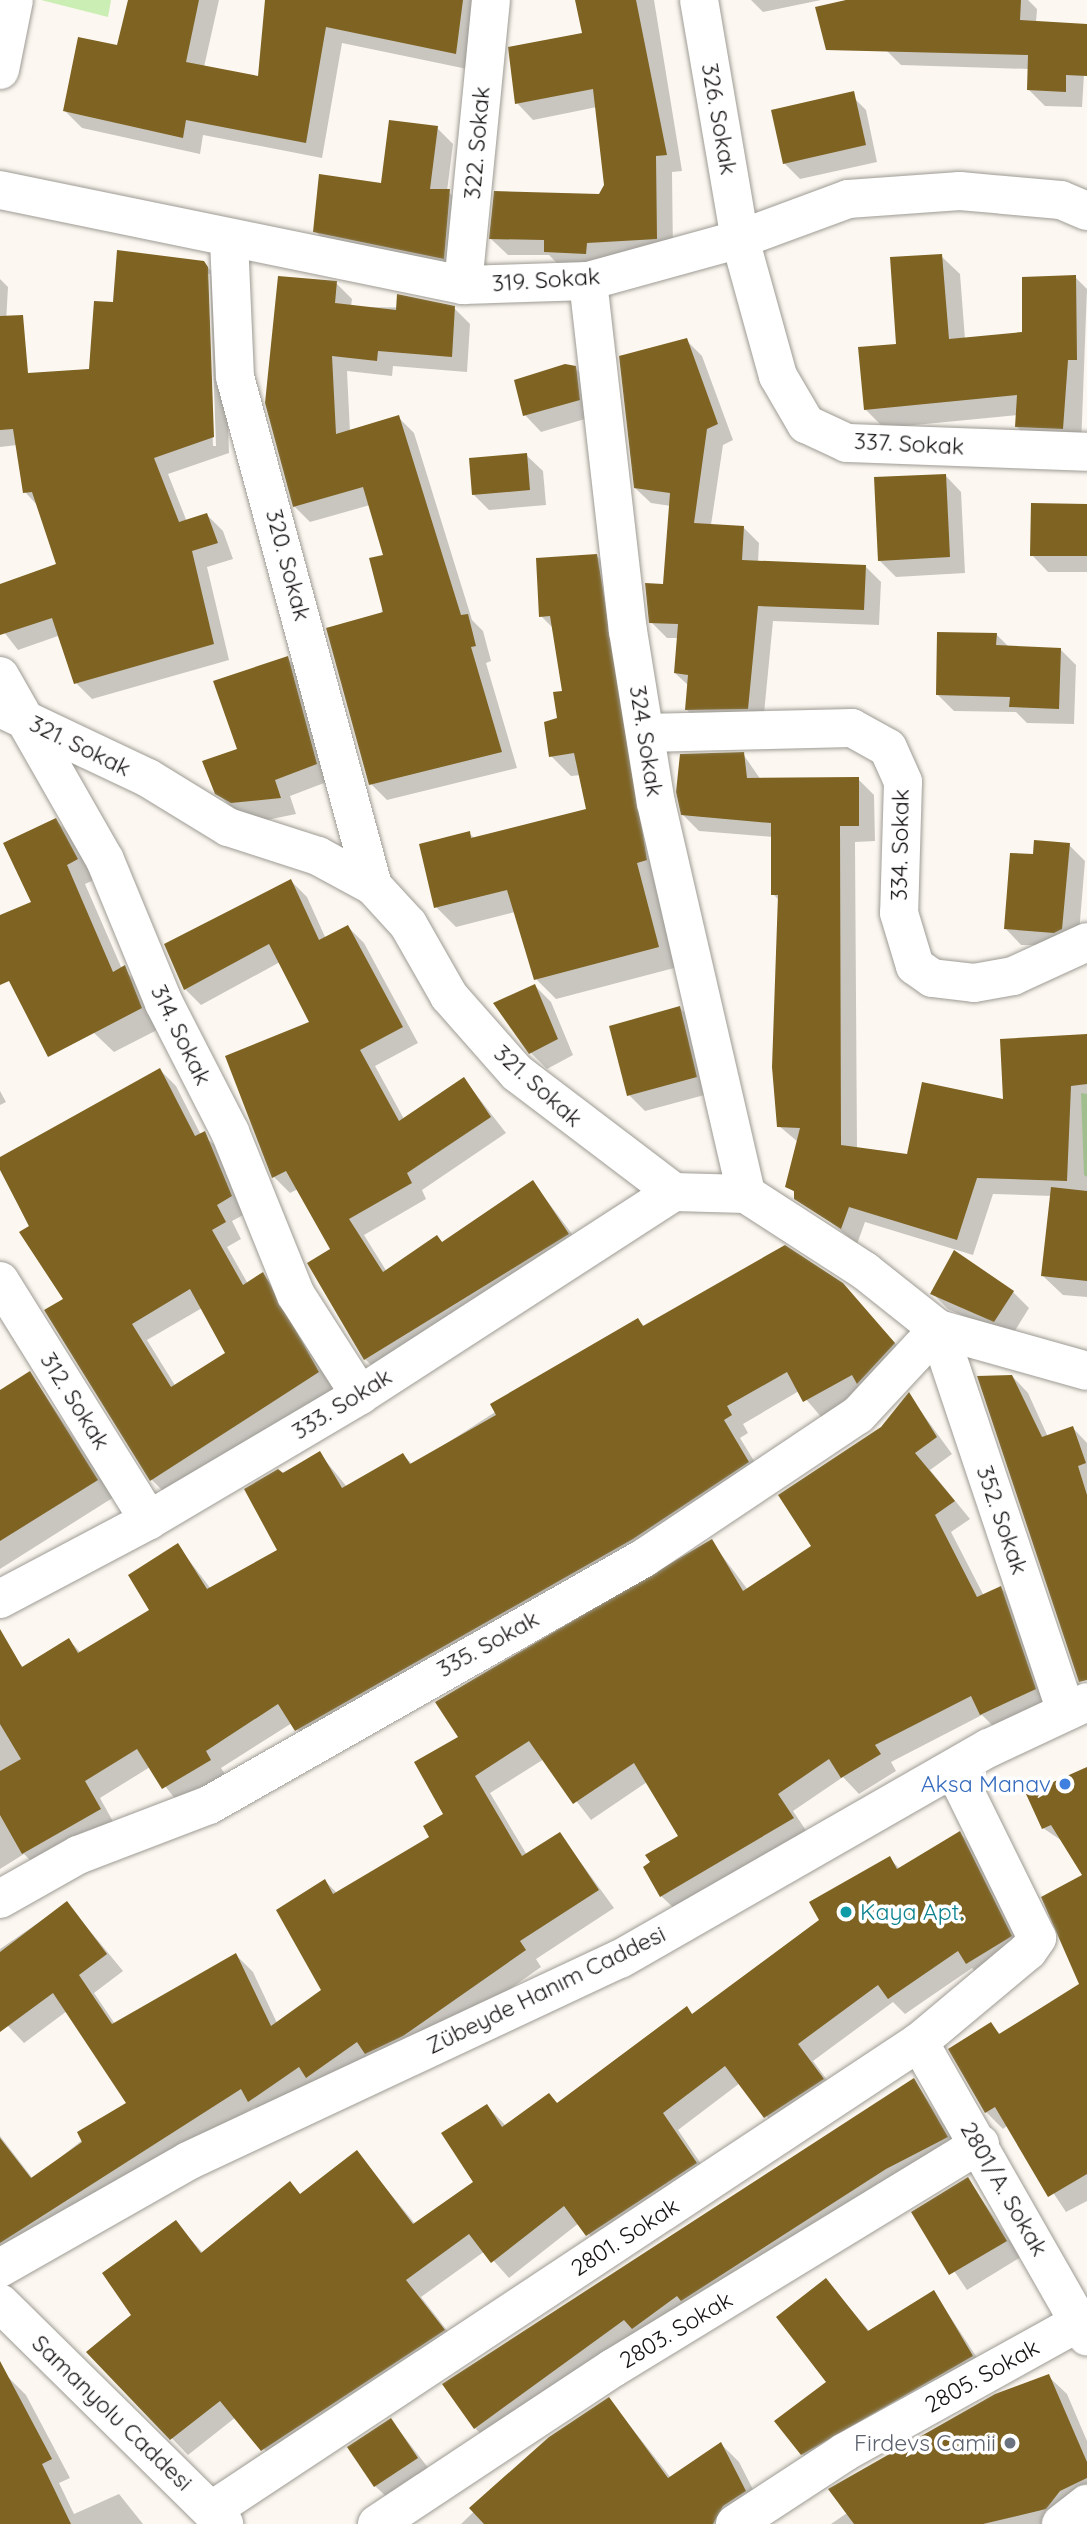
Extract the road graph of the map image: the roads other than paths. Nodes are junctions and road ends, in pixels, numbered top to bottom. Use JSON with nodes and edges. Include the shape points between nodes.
{"nodes":[{"id":1,"x":14,"y":0,"type":"edge"},
{"id":2,"x":491,"y":0,"type":"edge"},
{"id":3,"x":699,"y":0,"type":"edge"},
{"id":4,"x":0,"y":70,"type":"edge"},
{"id":5,"x":0,"y":190,"type":"edge"},
{"id":6,"x":1087,"y":211,"type":"edge"},
{"id":7,"x":740,"y":239,"type":"junction"},
{"id":8,"x":229,"y":240,"type":"junction"},
{"id":9,"x":588,"y":281,"type":"junction"},
{"id":10,"x":463,"y":285,"type":"junction"},
{"id":11,"x":1087,"y":452,"type":"edge"},
{"id":12,"x":0,"y":676,"type":"edge"},
{"id":13,"x":10,"y":713,"type":"edge"},
{"id":14,"x":645,"y":733,"type":"junction"},
{"id":15,"x":373,"y":887,"type":"junction"},
{"id":16,"x":1087,"y":942,"type":"edge"},
{"id":17,"x":674,"y":1192,"type":"junction"},
{"id":18,"x":746,"y":1194,"type":"junction"},
{"id":19,"x":0,"y":1281,"type":"edge"},
{"id":20,"x":938,"y":1329,"type":"junction"},
{"id":21,"x":1087,"y":1371,"type":"edge"},
{"id":22,"x":360,"y":1395,"type":"junction"},
{"id":23,"x":149,"y":1520,"type":"junction"},
{"id":24,"x":0,"y":1599,"type":"edge"},
{"id":25,"x":1079,"y":1711,"type":"edge"},
{"id":26,"x":954,"y":1769,"type":"junction"},
{"id":27,"x":0,"y":1899,"type":"edge"},
{"id":28,"x":919,"y":2042,"type":"junction"},
{"id":29,"x":980,"y":2144,"type":"junction"},
{"id":30,"x":0,"y":2268,"type":"edge"},
{"id":31,"x":0,"y":2303,"type":"edge"},
{"id":32,"x":1084,"y":2325,"type":"edge"},
{"id":33,"x":1087,"y":2504,"type":"edge"},
{"id":34,"x":218,"y":2517,"type":"edge"},
{"id":35,"x":377,"y":2524,"type":"edge"},
{"id":36,"x":735,"y":2524,"type":"edge"},
{"id":37,"x":1061,"y":2524,"type":"edge"}],
"edges":[{"from":1,"to":4,"type":"street"},
{"from":2,"to":10,"type":"street","name":"322. Sokak"},
{"from":3,"to":7,"type":"street","name":"326. Sokak"},
{"from":5,"to":8,"type":"street","name":"319. Sokak"},
{"from":6,"to":7,"type":"street","name":"319. Sokak","via":[[1061,200],[960,191],[848,199]]},
{"from":7,"to":9,"type":"street","name":"319. Sokak"},
{"from":7,"to":11,"type":"street","name":"337. Sokak","via":[[778,376],[806,424],[847,443]]},
{"from":8,"to":10,"type":"street","name":"319. Sokak"},
{"from":8,"to":15,"type":"street","name":"320. Sokak","via":[[235,377]]},
{"from":9,"to":10,"type":"street","name":"319. Sokak"},
{"from":9,"to":14,"type":"street","name":"324. Sokak"},
{"from":12,"to":13,"type":"street","name":"314. Sokak"},
{"from":13,"to":15,"type":"street","name":"321. Sokak","via":[[148,778],[228,827],[318,856]]},
{"from":13,"to":22,"type":"street","name":"314. Sokak","via":[[104,860],[164,1003],[230,1132],[296,1295]]},
{"from":14,"to":16,"type":"street","name":"334. Sokak","via":[[852,728],[888,748],[903,782],[899,913],[915,966],[932,978],[974,983],[1013,976]]},
{"from":14,"to":18,"type":"street","name":"324. Sokak"},
{"from":15,"to":17,"type":"street","name":"321. Sokak","via":[[408,924],[449,996],[517,1073]]},
{"from":17,"to":18,"type":"street"},
{"from":17,"to":22,"type":"street","name":"333. Sokak"},
{"from":18,"to":20,"type":"street","via":[[865,1271]]},
{"from":19,"to":23,"type":"street","name":"312. Sokak"},
{"from":20,"to":21,"type":"street"},
{"from":20,"to":25,"type":"street","name":"352. Sokak"},
{"from":20,"to":27,"type":"street","name":"335. Sokak","via":[[858,1415],[644,1558],[209,1805],[78,1855]]},
{"from":22,"to":23,"type":"street","name":"333. Sokak"},
{"from":23,"to":24,"type":"street","name":"333. Sokak"},
{"from":25,"to":26,"type":"street","name":"Zübeyde Hanım Caddesi"},
{"from":26,"to":28,"type":"street","name":"2801. Sokak","via":[[1037,1938],[1028,1951]]},
{"from":26,"to":30,"type":"street","name":"Zübeyde Hanım Caddesi","via":[[620,1959],[188,2161]]},
{"from":28,"to":29,"type":"street","name":"2801/A. Sokak"},
{"from":28,"to":34,"type":"street","name":"2801. Sokak"},
{"from":29,"to":32,"type":"street","name":"2801/A. Sokak"},
{"from":29,"to":35,"type":"street","name":"2803. Sokak","via":[[613,2368]]},
{"from":31,"to":34,"type":"street","name":"Samanyolu Caddesi"},
{"from":32,"to":36,"type":"street","name":"2805. Sokak","via":[[845,2452]]},
{"from":33,"to":37,"type":"street"}]}
